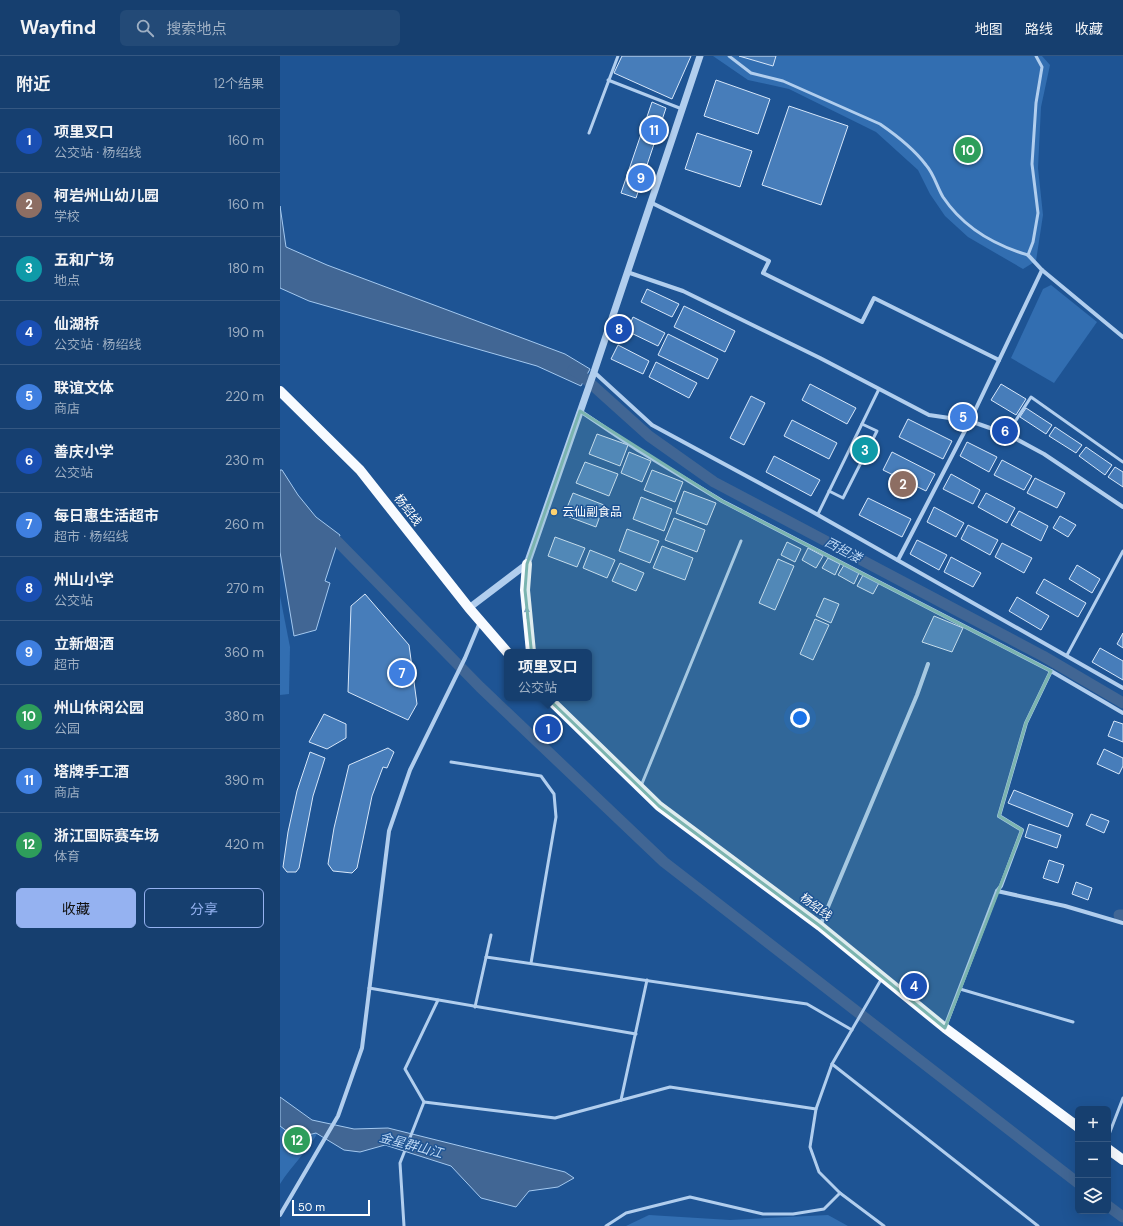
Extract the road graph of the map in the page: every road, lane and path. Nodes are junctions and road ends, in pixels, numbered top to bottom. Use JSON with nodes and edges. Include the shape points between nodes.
{"nodes":[{"id":1,"x":618,"y":56,"type":"edge"},
{"id":2,"x":700,"y":56,"type":"edge"},
{"id":3,"x":730,"y":56,"type":"edge"},
{"id":4,"x":1036,"y":56,"type":"edge"},
{"id":5,"x":608,"y":80,"type":"junction"},
{"id":6,"x":682,"y":110,"type":"junction"},
{"id":7,"x":589,"y":133,"type":"dead end"},
{"id":8,"x":650,"y":202,"type":"junction"},
{"id":9,"x":1028,"y":255,"type":"junction"},
{"id":10,"x":1042,"y":270,"type":"junction"},
{"id":11,"x":627,"y":272,"type":"junction"},
{"id":12,"x":1123,"y":337,"type":"edge"},
{"id":13,"x":999,"y":360,"type":"junction"},
{"id":14,"x":594,"y":372,"type":"junction"},
{"id":15,"x":879,"y":389,"type":"junction"},
{"id":16,"x":280,"y":391,"type":"edge"},
{"id":17,"x":580,"y":410,"type":"junction"},
{"id":18,"x":970,"y":421,"type":"junction"},
{"id":19,"x":862,"y":424,"type":"junction"},
{"id":20,"x":1007,"y":434,"type":"junction"},
{"id":21,"x":1123,"y":462,"type":"edge"},
{"id":22,"x":829,"y":491,"type":"junction"},
{"id":23,"x":1123,"y":507,"type":"edge"},
{"id":24,"x":818,"y":514,"type":"junction"},
{"id":25,"x":740,"y":541,"type":"dead end"},
{"id":26,"x":1123,"y":552,"type":"edge"},
{"id":27,"x":898,"y":560,"type":"junction"},
{"id":28,"x":527,"y":564,"type":"junction"},
{"id":29,"x":469,"y":608,"type":"junction"},
{"id":30,"x":480,"y":621,"type":"junction"},
{"id":31,"x":504,"y":649,"type":"edge"},
{"id":32,"x":531,"y":649,"type":"edge"},
{"id":33,"x":1067,"y":655,"type":"junction"},
{"id":34,"x":928,"y":664,"type":"dead end"},
{"id":35,"x":1051,"y":672,"type":"junction"},
{"id":36,"x":1123,"y":688,"type":"edge"},
{"id":37,"x":551,"y":701,"type":"edge"},
{"id":38,"x":1123,"y":713,"type":"edge"},
{"id":39,"x":451,"y":762,"type":"dead end"},
{"id":40,"x":641,"y":788,"type":"junction"},
{"id":41,"x":997,"y":891,"type":"junction"},
{"id":42,"x":1123,"y":922,"type":"edge"},
{"id":43,"x":820,"y":926,"type":"junction"},
{"id":44,"x":491,"y":935,"type":"dead end"},
{"id":45,"x":486,"y":957,"type":"junction"},
{"id":46,"x":531,"y":963,"type":"junction"},
{"id":47,"x":883,"y":977,"type":"junction"},
{"id":48,"x":647,"y":980,"type":"junction"},
{"id":49,"x":369,"y":988,"type":"junction"},
{"id":50,"x":960,"y":989,"type":"junction"},
{"id":51,"x":438,"y":1000,"type":"junction"},
{"id":52,"x":475,"y":1007,"type":"junction"},
{"id":53,"x":1073,"y":1022,"type":"dead end"},
{"id":54,"x":945,"y":1028,"type":"junction"},
{"id":55,"x":852,"y":1030,"type":"junction"},
{"id":56,"x":636,"y":1034,"type":"junction"},
{"id":57,"x":832,"y":1064,"type":"junction"},
{"id":58,"x":1123,"y":1098,"type":"edge"},
{"id":59,"x":621,"y":1100,"type":"junction"},
{"id":60,"x":424,"y":1102,"type":"junction"},
{"id":61,"x":816,"y":1110,"type":"junction"},
{"id":62,"x":1075,"y":1125,"type":"edge"},
{"id":63,"x":1111,"y":1129,"type":"edge"},
{"id":64,"x":1111,"y":1151,"type":"edge"},
{"id":65,"x":1123,"y":1160,"type":"edge"},
{"id":66,"x":840,"y":1193,"type":"junction"},
{"id":67,"x":280,"y":1215,"type":"edge"},
{"id":68,"x":404,"y":1226,"type":"edge"},
{"id":69,"x":606,"y":1226,"type":"edge"},
{"id":70,"x":884,"y":1226,"type":"edge"},
{"id":71,"x":1038,"y":1226,"type":"edge"}],
"edges":[{"from":1,"to":5,"type":"lane"},
{"from":2,"to":6,"type":"street"},
{"from":3,"to":9,"type":"lane","via":[[750,73],[782,81],[889,130],[926,165],[944,198],[970,227],[1001,246]]},
{"from":4,"to":9,"type":"lane","via":[[1042,67],[1036,103],[1032,164],[1038,213]]},
{"from":5,"to":6,"type":"lane"},
{"from":5,"to":7,"type":"lane"},
{"from":6,"to":8,"type":"street"},
{"from":8,"to":11,"type":"street"},
{"from":8,"to":13,"type":"street","via":[[769,261],[763,274],[862,322],[874,298]]},
{"from":9,"to":10,"type":"street"},
{"from":10,"to":12,"type":"street"},
{"from":10,"to":13,"type":"street"},
{"from":11,"to":14,"type":"street"},
{"from":11,"to":15,"type":"street","via":[[683,291]]},
{"from":13,"to":18,"type":"street"},
{"from":14,"to":17,"type":"street"},
{"from":14,"to":24,"type":"street","via":[[652,425]]},
{"from":15,"to":18,"type":"street","via":[[929,415]]},
{"from":15,"to":19,"type":"lane"},
{"from":16,"to":29,"type":"main road","name":"杨绍线","via":[[360,470]]},
{"from":17,"to":28,"type":"street"},
{"from":17,"to":35,"type":"street","via":[[638,450],[722,501]]},
{"from":18,"to":20,"type":"street"},
{"from":18,"to":27,"type":"street"},
{"from":19,"to":22,"type":"lane"},
{"from":19,"to":22,"type":"lane","via":[[877,432],[843,498]]},
{"from":20,"to":21,"type":"lane","via":[[1031,397]]},
{"from":20,"to":23,"type":"street","via":[[1044,454]]},
{"from":22,"to":24,"type":"lane"},
{"from":24,"to":27,"type":"street"},
{"from":25,"to":40,"type":"lane"},
{"from":26,"to":33,"type":"lane"},
{"from":27,"to":33,"type":"street"},
{"from":28,"to":29,"type":"street"},
{"from":32,"to":28,"type":"main road","one_way":true,"via":[[525,590]]},
{"from":29,"to":30,"type":"main road","name":"杨绍线"},
{"from":30,"to":31,"type":"main road","name":"杨绍线"},
{"from":30,"to":49,"type":"street","via":[[465,658],[410,770],[389,831]]},
{"from":33,"to":36,"type":"street"},
{"from":34,"to":43,"type":"street"},
{"from":35,"to":38,"type":"street"},
{"from":35,"to":41,"type":"street","via":[[1026,724],[998,816],[1022,830]]},
{"from":37,"to":40,"type":"main road","name":"杨绍线"},
{"from":39,"to":46,"type":"lane","via":[[541,776],[554,794],[556,817]]},
{"from":40,"to":43,"type":"main road","name":"杨绍线","via":[[659,806]]},
{"from":41,"to":42,"type":"street"},
{"from":41,"to":50,"type":"street"},
{"from":43,"to":47,"type":"main road","name":"杨绍线"},
{"from":44,"to":45,"type":"lane"},
{"from":45,"to":46,"type":"lane"},
{"from":45,"to":52,"type":"lane"},
{"from":46,"to":48,"type":"lane"},
{"from":47,"to":54,"type":"main road","name":"杨绍线"},
{"from":47,"to":55,"type":"lane"},
{"from":48,"to":55,"type":"lane","via":[[806,1004]]},
{"from":48,"to":56,"type":"lane"},
{"from":49,"to":51,"type":"lane"},
{"from":49,"to":67,"type":"street","via":[[362,1048],[338,1116]]},
{"from":50,"to":53,"type":"lane"},
{"from":50,"to":54,"type":"street"},
{"from":51,"to":52,"type":"lane"},
{"from":51,"to":60,"type":"lane","via":[[405,1069]]},
{"from":52,"to":56,"type":"lane"},
{"from":54,"to":62,"type":"main road","name":"杨绍线"},
{"from":55,"to":57,"type":"lane"},
{"from":56,"to":59,"type":"lane"},
{"from":57,"to":61,"type":"lane"},
{"from":57,"to":71,"type":"lane"},
{"from":58,"to":63,"type":"lane"},
{"from":59,"to":60,"type":"lane","via":[[555,1118]]},
{"from":59,"to":61,"type":"lane","via":[[670,1087]]},
{"from":60,"to":68,"type":"lane","via":[[400,1162]]},
{"from":61,"to":66,"type":"lane","via":[[810,1147],[819,1172]]},
{"from":64,"to":65,"type":"main road"},
{"from":66,"to":69,"type":"lane","via":[[824,1208],[793,1214],[764,1214],[690,1197],[626,1213]]},
{"from":66,"to":70,"type":"lane"}]}
